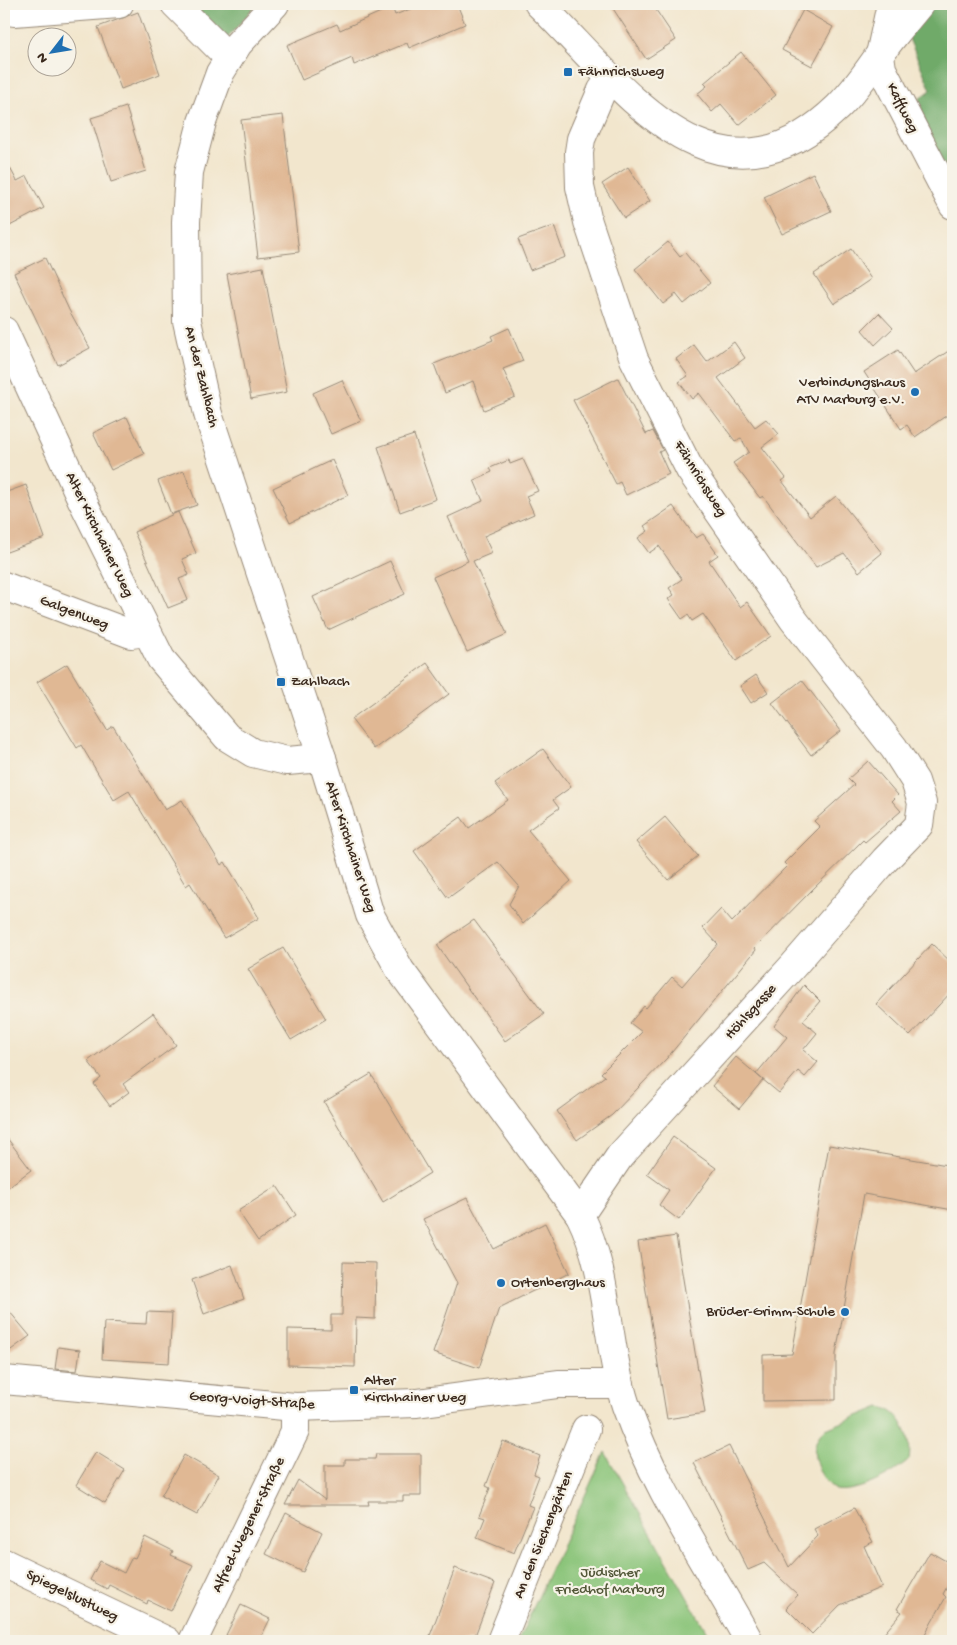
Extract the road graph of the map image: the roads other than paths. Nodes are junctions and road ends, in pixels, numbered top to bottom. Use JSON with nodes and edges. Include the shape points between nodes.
{"nodes":[{"id":1,"x":119,"y":4,"type":"edge"},
{"id":2,"x":175,"y":4,"type":"edge"},
{"id":3,"x":275,"y":4,"type":"edge"},
{"id":4,"x":539,"y":4,"type":"edge"},
{"id":5,"x":891,"y":4,"type":"edge"},
{"id":6,"x":920,"y":4,"type":"edge"},
{"id":7,"x":12,"y":8,"type":"edge"},
{"id":8,"x":880,"y":55,"type":"junction"},
{"id":9,"x":228,"y":58,"type":"junction"},
{"id":10,"x":610,"y":79,"type":"junction"},
{"id":11,"x":953,"y":205,"type":"edge"},
{"id":12,"x":4,"y":331,"type":"edge"},
{"id":13,"x":4,"y":586,"type":"edge"},
{"id":14,"x":146,"y":632,"type":"junction"},
{"id":15,"x":322,"y":758,"type":"junction"},
{"id":16,"x":922,"y":811,"type":"joint"},
{"id":17,"x":580,"y":1215,"type":"junction"},
{"id":18,"x":4,"y":1380,"type":"edge"},
{"id":19,"x":620,"y":1384,"type":"junction"},
{"id":20,"x":295,"y":1407,"type":"junction"},
{"id":21,"x":586,"y":1430,"type":"dead end"},
{"id":22,"x":4,"y":1563,"type":"edge"},
{"id":23,"x":167,"y":1641,"type":"edge"},
{"id":24,"x":193,"y":1641,"type":"edge"},
{"id":25,"x":501,"y":1641,"type":"edge"},
{"id":26,"x":749,"y":1641,"type":"edge"}],
"edges":[{"from":1,"to":7,"type":"street"},
{"from":2,"to":9,"type":"street"},
{"from":3,"to":9,"type":"street","name":"An der Zahlbach"},
{"from":4,"to":10,"type":"street"},
{"from":5,"to":8,"type":"street","name":"Kaffweg"},
{"from":6,"to":8,"type":"street"},
{"from":8,"to":10,"type":"street","via":[[854,90],[819,124],[794,139],[756,151],[724,151],[686,138],[654,117]]},
{"from":8,"to":11,"type":"street","name":"Kaffweg","via":[[882,69]]},
{"from":9,"to":15,"type":"street","name":"An der Zahlbach","via":[[204,114],[189,172],[187,321],[208,414]]},
{"from":10,"to":16,"type":"street","name":"Fähnrichsweg","via":[[581,139],[580,187],[588,222],[634,359],[690,470],[793,619],[894,748],[915,781]]},
{"from":12,"to":14,"type":"street","name":"Alter Kirchhainer Weg"},
{"from":13,"to":14,"type":"street","name":"Galgenweg","via":[[131,634]]},
{"from":14,"to":15,"type":"street","name":"Alter Kirchhainer Weg","via":[[161,659],[227,737],[253,753],[288,761]]},
{"from":15,"to":17,"type":"street","name":"Alter Kirchhainer Weg","via":[[370,915],[400,970]]},
{"from":16,"to":17,"type":"street","name":"Höhlsgasse","via":[[919,825],[620,1156]]},
{"from":17,"to":19,"type":"street","name":"Alter Kirchhainer Weg","via":[[598,1262]]},
{"from":18,"to":20,"type":"street","name":"Georg-Voigt-Straße"},
{"from":19,"to":20,"type":"street","name":"Georg-Voigt-Straße","via":[[558,1384],[417,1403]]},
{"from":19,"to":26,"type":"street","name":"Alter Kirchhainer Weg","via":[[626,1406],[665,1495]]},
{"from":20,"to":24,"type":"street","name":"Alfred-Wegener-Straße","via":[[295,1430]]},
{"from":21,"to":25,"type":"street","name":"An den Siechengärten"},
{"from":22,"to":23,"type":"street","name":"Spiegelslustweg"}]}
